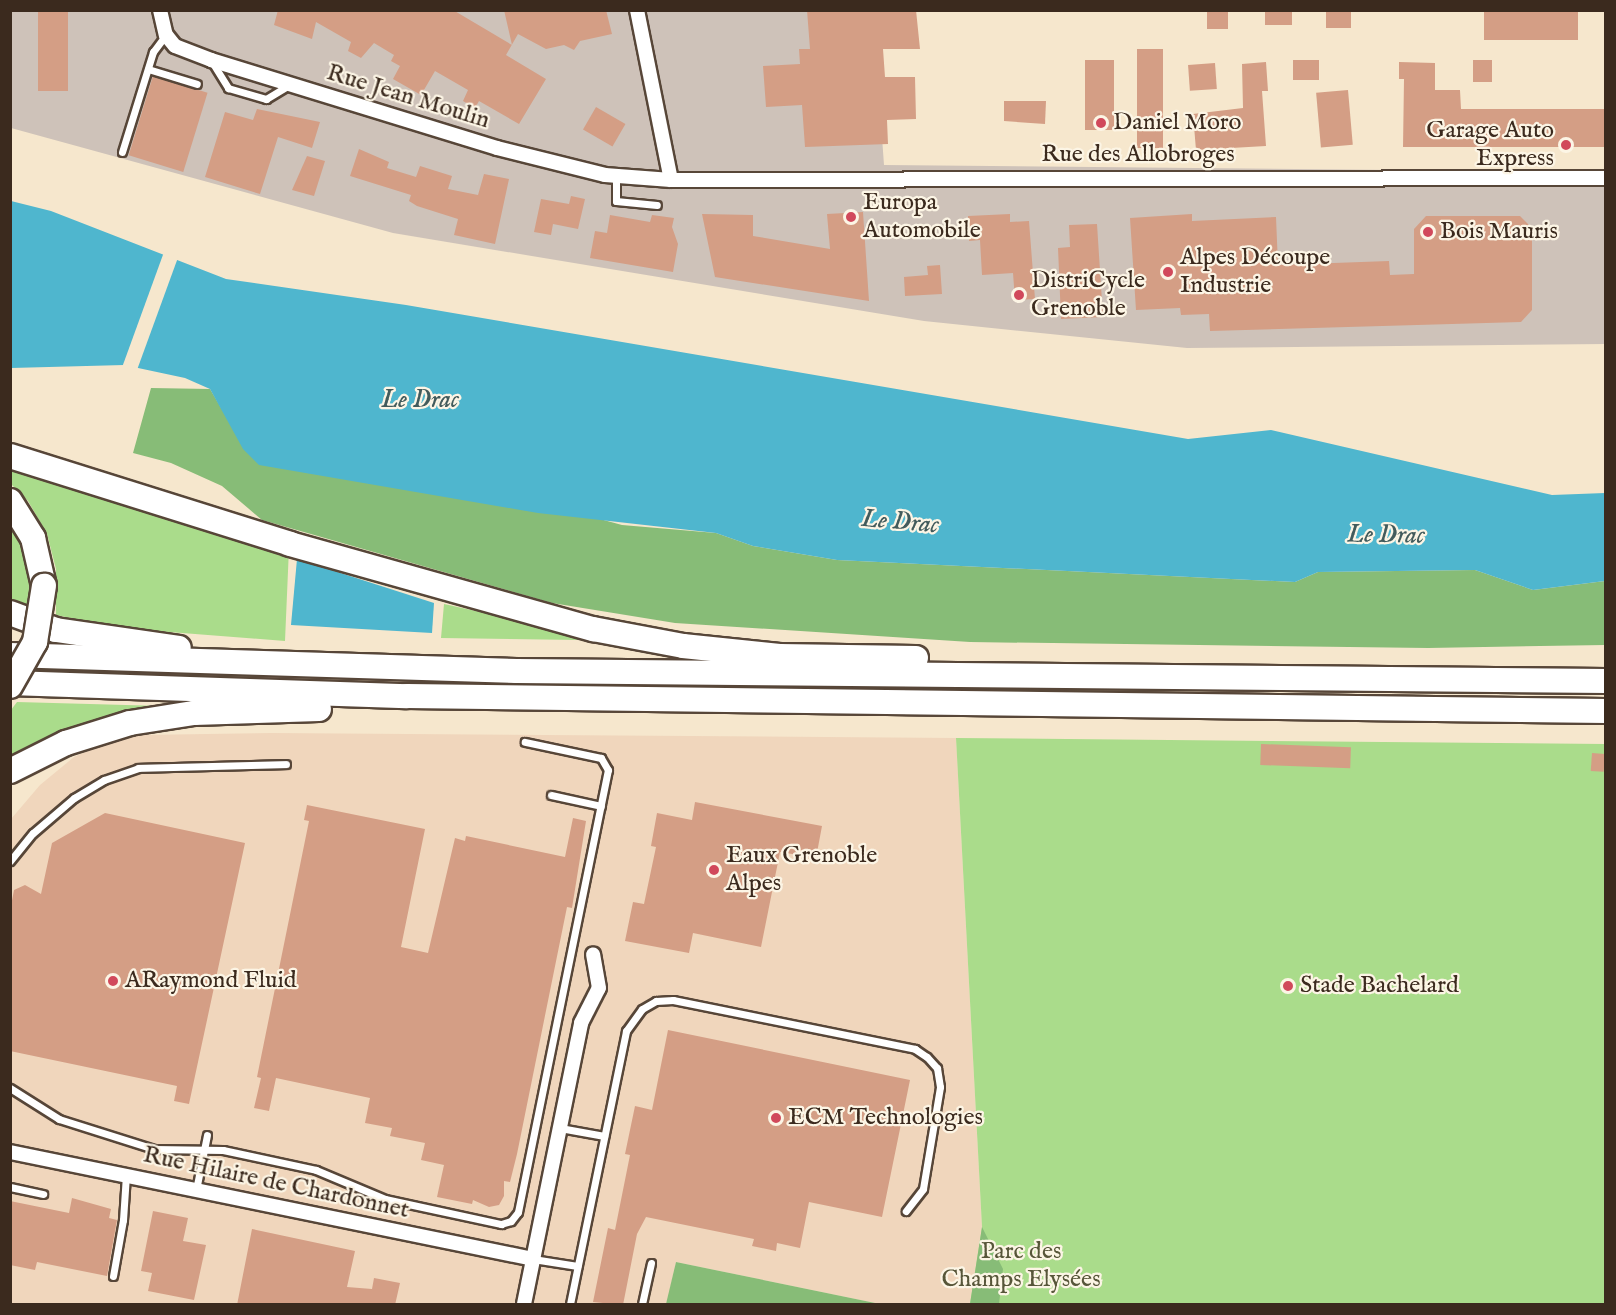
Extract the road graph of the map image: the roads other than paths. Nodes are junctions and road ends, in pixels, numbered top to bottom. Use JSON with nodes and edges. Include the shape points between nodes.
{"nodes":[{"id":1,"x":160,"y":10,"type":"edge"},
{"id":2,"x":637,"y":10,"type":"edge"},
{"id":3,"x":166,"y":35,"type":"junction"},
{"id":4,"x":211,"y":60,"type":"junction"},
{"id":5,"x":148,"y":69,"type":"junction"},
{"id":6,"x":198,"y":84,"type":"dead end"},
{"id":7,"x":290,"y":84,"type":"junction"},
{"id":8,"x":122,"y":152,"type":"dead end"},
{"id":9,"x":616,"y":176,"type":"junction"},
{"id":10,"x":1605,"y":178,"type":"edge"},
{"id":11,"x":671,"y":180,"type":"junction"},
{"id":12,"x":657,"y":205,"type":"dead end"},
{"id":13,"x":10,"y":456,"type":"edge"},
{"id":14,"x":10,"y":501,"type":"edge"},
{"id":15,"x":10,"y":613,"type":"edge"},
{"id":16,"x":10,"y":655,"type":"edge"},
{"id":17,"x":337,"y":664,"type":"junction"},
{"id":18,"x":1068,"y":674,"type":"junction"},
{"id":19,"x":1605,"y":681,"type":"edge"},
{"id":20,"x":10,"y":685,"type":"edge"},
{"id":21,"x":407,"y":696,"type":"junction"},
{"id":22,"x":1605,"y":711,"type":"edge"},
{"id":23,"x":525,"y":742,"type":"dead end"},
{"id":24,"x":286,"y":764,"type":"dead end"},
{"id":25,"x":10,"y":771,"type":"edge"},
{"id":26,"x":551,"y":795,"type":"dead end"},
{"id":27,"x":601,"y":806,"type":"junction"},
{"id":28,"x":10,"y":861,"type":"edge"},
{"id":29,"x":593,"y":955,"type":"dead end"},
{"id":30,"x":10,"y":1088,"type":"edge"},
{"id":31,"x":560,"y":1128,"type":"junction"},
{"id":32,"x":207,"y":1135,"type":"dead end"},
{"id":33,"x":604,"y":1136,"type":"junction"},
{"id":34,"x":10,"y":1152,"type":"edge"},
{"id":35,"x":205,"y":1152,"type":"junction"},
{"id":36,"x":126,"y":1175,"type":"junction"},
{"id":37,"x":10,"y":1188,"type":"edge"},
{"id":38,"x":196,"y":1190,"type":"junction"},
{"id":39,"x":43,"y":1194,"type":"dead end"},
{"id":40,"x":906,"y":1211,"type":"dead end"},
{"id":41,"x":533,"y":1259,"type":"junction"},
{"id":42,"x":651,"y":1263,"type":"dead end"},
{"id":43,"x":578,"y":1266,"type":"junction"},
{"id":44,"x":113,"y":1276,"type":"dead end"},
{"id":45,"x":524,"y":1305,"type":"edge"},
{"id":46,"x":570,"y":1305,"type":"edge"},
{"id":47,"x":642,"y":1305,"type":"edge"}],
"edges":[{"from":1,"to":3,"type":"street"},
{"from":2,"to":11,"type":"street"},
{"from":3,"to":4,"type":"street","name":"Rue Jean Moulin","via":[[176,46]]},
{"from":3,"to":5,"type":"lane"},
{"from":4,"to":7,"type":"street","name":"Rue Jean Moulin"},
{"from":4,"to":7,"type":"lane","via":[[228,88],[266,99]]},
{"from":5,"to":6,"type":"lane"},
{"from":5,"to":8,"type":"lane"},
{"from":7,"to":9,"type":"street","name":"Rue Jean Moulin","via":[[496,148]]},
{"from":9,"to":11,"type":"street","name":"Rue Jean Moulin"},
{"from":9,"to":12,"type":"lane","via":[[616,201]]},
{"from":10,"to":11,"type":"street","name":"Rue des Allobroges"},
{"from":13,"to":18,"type":"highway","via":[[458,594],[640,639],[779,656],[954,659]]},
{"from":14,"to":20,"type":"highway","bridge":true,"via":[[33,538],[44,586],[35,642]]},
{"from":15,"to":17,"type":"highway","via":[[87,636]]},
{"from":16,"to":17,"type":"highway"},
{"from":17,"to":18,"type":"highway","via":[[517,671]]},
{"from":18,"to":19,"type":"highway"},
{"from":20,"to":21,"type":"highway"},
{"from":21,"to":22,"type":"highway"},
{"from":21,"to":25,"type":"highway","via":[[365,708],[213,711],[153,718],[75,740]]},
{"from":23,"to":27,"type":"lane","via":[[607,763]]},
{"from":24,"to":28,"type":"lane","via":[[138,768],[74,798],[33,833]]},
{"from":26,"to":27,"type":"lane"},
{"from":27,"to":35,"type":"lane","via":[[518,1212],[511,1221],[501,1224],[385,1199],[316,1170],[223,1150]]},
{"from":29,"to":31,"type":"street","via":[[598,988],[581,1023]]},
{"from":30,"to":35,"type":"lane","via":[[59,1119],[119,1139],[154,1149]]},
{"from":31,"to":33,"type":"lane"},
{"from":31,"to":41,"type":"street"},
{"from":32,"to":35,"type":"lane"},
{"from":33,"to":40,"type":"lane","via":[[626,1031],[642,1009],[656,1001],[673,1000],[915,1049],[937,1068],[940,1087],[923,1189]]},
{"from":33,"to":43,"type":"lane"},
{"from":34,"to":36,"type":"street","name":"Rue Hilaire de Chardonnet"},
{"from":35,"to":38,"type":"lane"},
{"from":36,"to":38,"type":"street","name":"Rue Hilaire de Chardonnet"},
{"from":36,"to":44,"type":"lane"},
{"from":37,"to":39,"type":"lane"},
{"from":38,"to":41,"type":"street","name":"Rue Hilaire de Chardonnet"},
{"from":41,"to":43,"type":"lane"},
{"from":41,"to":45,"type":"street"},
{"from":42,"to":47,"type":"lane"},
{"from":43,"to":46,"type":"lane"}]}
